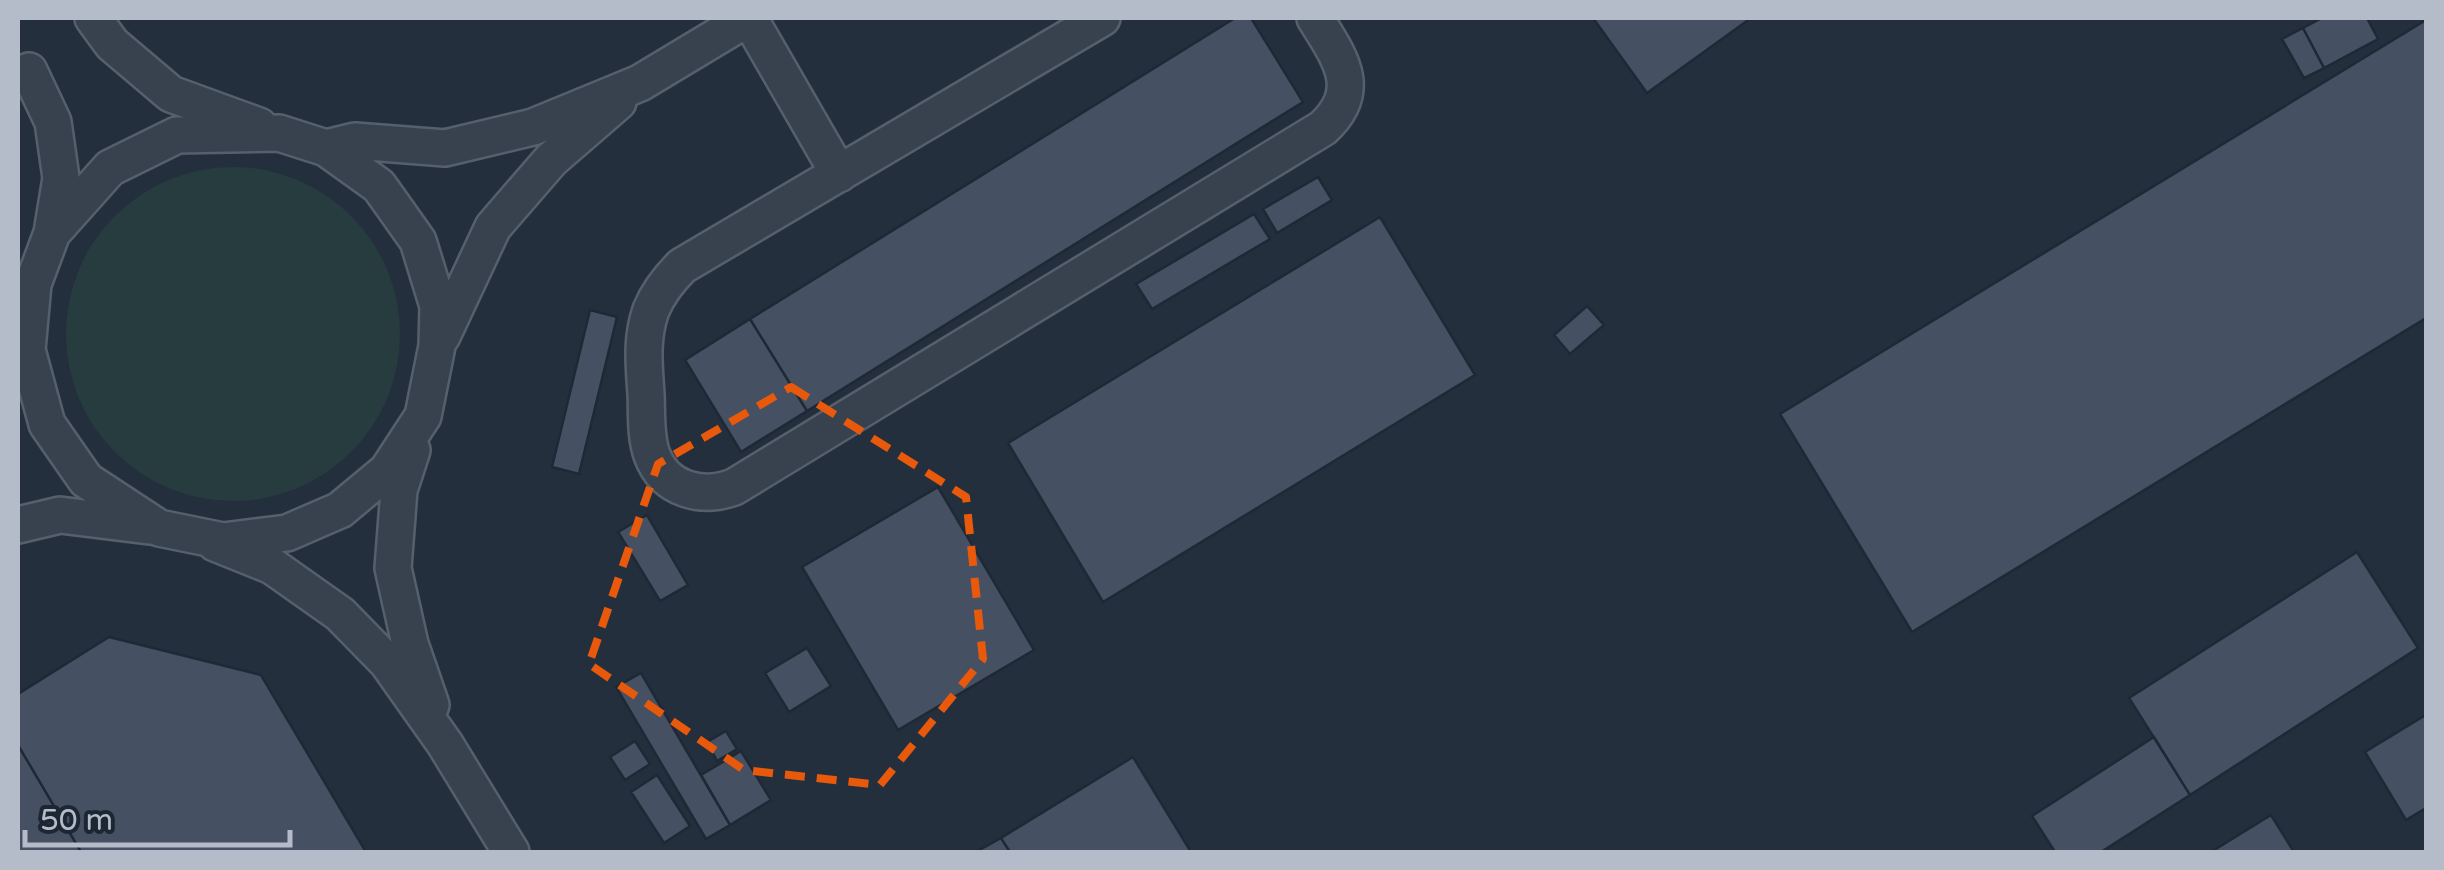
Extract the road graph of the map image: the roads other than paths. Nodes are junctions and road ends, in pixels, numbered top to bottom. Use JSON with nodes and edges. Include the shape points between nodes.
{"nodes":[{"id":1,"x":93,"y":18,"type":"edge"},
{"id":2,"x":748,"y":18,"type":"edge"},
{"id":3,"x":1102,"y":18,"type":"edge"},
{"id":4,"x":1315,"y":18,"type":"edge"},
{"id":5,"x":28,"y":71,"type":"dead end"},
{"id":6,"x":640,"y":82,"type":"junction"},
{"id":7,"x":279,"y":133,"type":"junction"},
{"id":8,"x":326,"y":148,"type":"junction"},
{"id":9,"x":839,"y":174,"type":"junction"},
{"id":10,"x":52,"y":234,"type":"junction"},
{"id":11,"x":438,"y":346,"type":"junction"},
{"id":12,"x":27,"y":350,"type":"junction"},
{"id":13,"x":18,"y":384,"type":"edge"},
{"id":14,"x":422,"y":416,"type":"junction"},
{"id":15,"x":18,"y":525,"type":"edge"},
{"id":16,"x":176,"y":531,"type":"junction"},
{"id":17,"x":444,"y":744,"type":"junction"},
{"id":18,"x":511,"y":852,"type":"edge"}],
"edges":[{"from":1,"to":7,"type":"street","via":[[112,44],[171,94]]},
{"from":2,"to":6,"type":"street"},
{"from":2,"to":9,"type":"street"},
{"from":3,"to":9,"type":"street"},
{"from":4,"to":9,"type":"street","via":[[1339,57],[1346,84],[1339,110],[1322,128],[734,487],[704,494],[674,483],[649,442],[643,350],[659,293],[682,266]]},
{"from":5,"to":10,"type":"street","via":[[53,122],[62,178]]},
{"from":6,"to":8,"type":"street","via":[[532,127],[444,148],[355,142]]},
{"from":6,"to":11,"type":"street","via":[[551,160],[493,227]]},
{"from":7,"to":8,"type":"street"},
{"from":7,"to":10,"type":"street","via":[[177,135],[110,168]]},
{"from":8,"to":11,"type":"street","via":[[378,186],[418,242],[438,306]]},
{"from":10,"to":12,"type":"street","via":[[33,284]]},
{"from":11,"to":14,"type":"street"},
{"from":12,"to":13,"type":"street"},
{"from":12,"to":16,"type":"street","via":[[47,424],[86,480]]},
{"from":14,"to":16,"type":"street","via":[[387,472],[340,510],[287,534],[223,540]]},
{"from":14,"to":17,"type":"street","via":[[400,490],[394,568],[410,644]]},
{"from":15,"to":16,"type":"street","via":[[60,514]]},
{"from":16,"to":17,"type":"street","via":[[272,566],[340,614],[387,662]]},
{"from":17,"to":18,"type":"street"}]}
